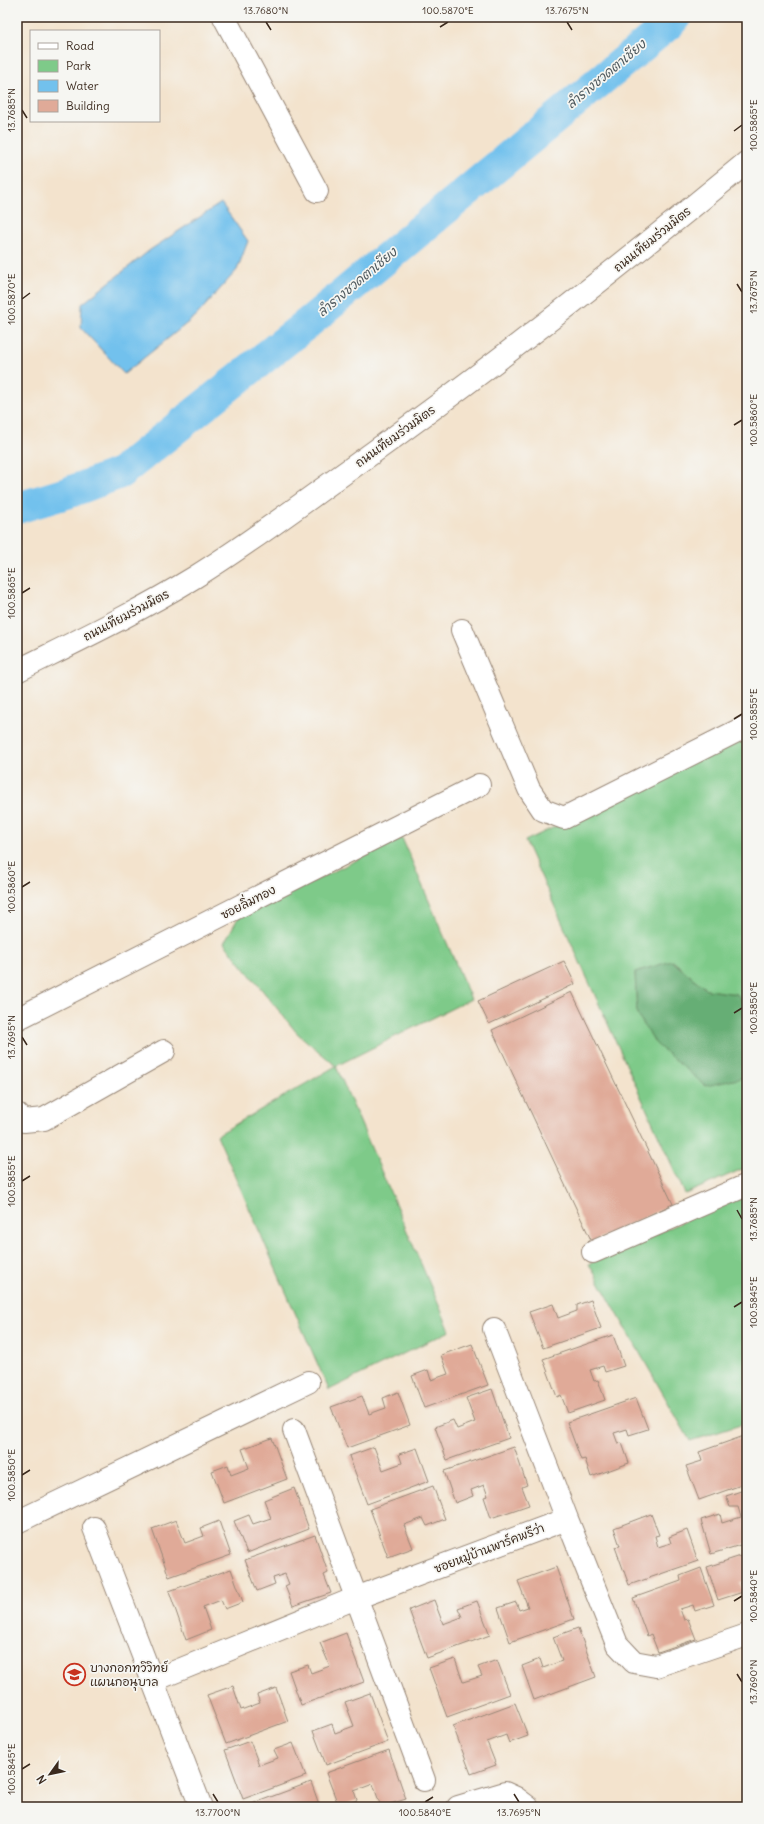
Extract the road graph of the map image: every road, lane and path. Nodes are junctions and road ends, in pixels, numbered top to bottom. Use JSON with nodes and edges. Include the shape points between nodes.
{"nodes":[{"id":1,"x":224,"y":17,"type":"edge"},
{"id":2,"x":747,"y":162,"type":"edge"},
{"id":3,"x":317,"y":192,"type":"dead end"},
{"id":4,"x":462,"y":630,"type":"dead end"},
{"id":5,"x":17,"y":671,"type":"edge"},
{"id":6,"x":747,"y":726,"type":"edge"},
{"id":7,"x":479,"y":785,"type":"dead end"},
{"id":8,"x":17,"y":1019,"type":"edge"},
{"id":9,"x":164,"y":1051,"type":"dead end"},
{"id":10,"x":17,"y":1114,"type":"edge"},
{"id":11,"x":747,"y":1185,"type":"edge"},
{"id":12,"x":593,"y":1252,"type":"dead end"},
{"id":13,"x":494,"y":1329,"type":"dead end"},
{"id":14,"x":308,"y":1382,"type":"dead end"},
{"id":15,"x":294,"y":1430,"type":"dead end"},
{"id":16,"x":567,"y":1519,"type":"junction"},
{"id":17,"x":17,"y":1522,"type":"edge"},
{"id":18,"x":94,"y":1528,"type":"dead end"},
{"id":19,"x":356,"y":1598,"type":"junction"},
{"id":20,"x":747,"y":1635,"type":"edge"},
{"id":21,"x":152,"y":1681,"type":"junction"},
{"id":22,"x":424,"y":1780,"type":"dead end"},
{"id":23,"x":201,"y":1807,"type":"edge"},
{"id":24,"x":458,"y":1807,"type":"edge"},
{"id":25,"x":528,"y":1807,"type":"edge"}],
"edges":[{"from":1,"to":3,"type":"street"},
{"from":2,"to":5,"type":"street","name":"ถนนเทียมร่วมมิตร","via":[[528,338],[408,428],[254,537],[196,577],[129,615]]},
{"from":4,"to":6,"type":"street","via":[[529,789],[543,810],[564,818]]},
{"from":7,"to":8,"type":"street","name":"ซอยลิ่มทอง"},
{"from":9,"to":10,"type":"street","via":[[44,1119],[24,1121]]},
{"from":11,"to":12,"type":"street"},
{"from":13,"to":16,"type":"street"},
{"from":14,"to":17,"type":"street"},
{"from":15,"to":19,"type":"street"},
{"from":16,"to":19,"type":"street","name":"ซอยหมู่บ้านพาร์คพรีว่า"},
{"from":16,"to":20,"type":"street","via":[[617,1644],[634,1662],[656,1666]]},
{"from":18,"to":21,"type":"street"},
{"from":19,"to":21,"type":"street","name":"ซอยหมู่บ้านพาร์คพรีว่า"},
{"from":19,"to":22,"type":"street"},
{"from":21,"to":23,"type":"street"},
{"from":24,"to":25,"type":"street","via":[[505,1793]]}]}
